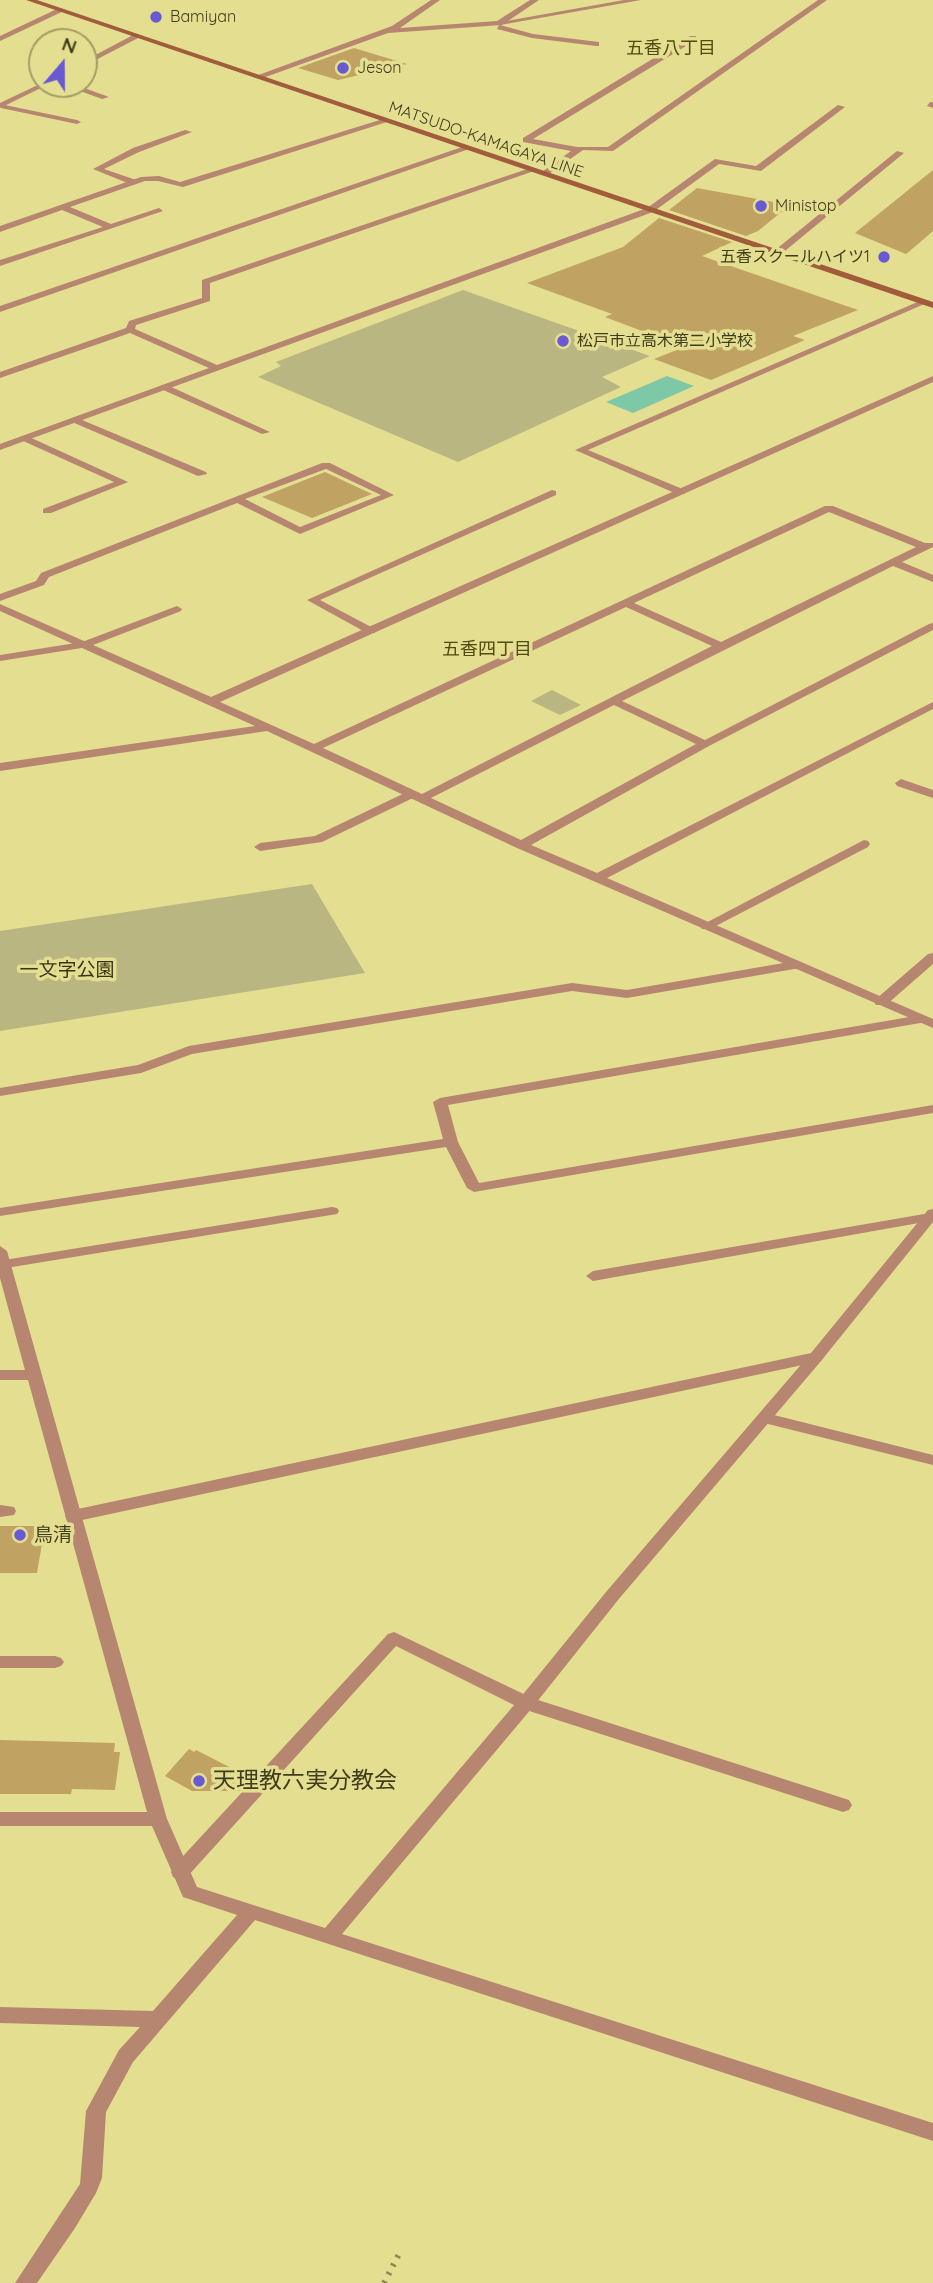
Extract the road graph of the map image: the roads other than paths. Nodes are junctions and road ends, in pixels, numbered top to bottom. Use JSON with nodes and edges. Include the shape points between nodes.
{"nodes":[{"id":1,"x":30,"y":0,"type":"edge"},
{"id":2,"x":436,"y":0,"type":"edge"},
{"id":3,"x":535,"y":0,"type":"edge"},
{"id":4,"x":638,"y":0,"type":"edge"},
{"id":5,"x":823,"y":0,"type":"edge"},
{"id":6,"x":62,"y":10,"type":"junction"},
{"id":7,"x":499,"y":23,"type":"junction"},
{"id":8,"x":489,"y":24,"type":"junction"},
{"id":9,"x":381,"y":32,"type":"junction"},
{"id":10,"x":138,"y":36,"type":"junction"},
{"id":11,"x":693,"y":38,"type":"dead end"},
{"id":12,"x":0,"y":39,"type":"edge"},
{"id":13,"x":596,"y":44,"type":"dead end"},
{"id":14,"x":98,"y":57,"type":"edge"},
{"id":15,"x":257,"y":77,"type":"junction"},
{"id":16,"x":28,"y":92,"type":"edge"},
{"id":17,"x":98,"y":95,"type":"edge"},
{"id":18,"x":105,"y":97,"type":"dead end"},
{"id":19,"x":0,"y":106,"type":"edge"},
{"id":20,"x":841,"y":107,"type":"dead end"},
{"id":21,"x":386,"y":121,"type":"junction"},
{"id":22,"x":77,"y":122,"type":"dead end"},
{"id":23,"x":188,"y":132,"type":"dead end"},
{"id":24,"x":468,"y":148,"type":"junction"},
{"id":25,"x":578,"y":150,"type":"junction"},
{"id":26,"x":900,"y":153,"type":"dead end"},
{"id":27,"x":533,"y":170,"type":"junction"},
{"id":28,"x":543,"y":174,"type":"junction"},
{"id":29,"x":133,"y":182,"type":"junction"},
{"id":30,"x":62,"y":207,"type":"junction"},
{"id":31,"x":650,"y":210,"type":"junction"},
{"id":32,"x":159,"y":211,"type":"dead end"},
{"id":33,"x":111,"y":227,"type":"junction"},
{"id":34,"x":0,"y":229,"type":"edge"},
{"id":35,"x":777,"y":253,"type":"junction"},
{"id":36,"x":0,"y":263,"type":"edge"},
{"id":37,"x":929,"y":304,"type":"edge"},
{"id":38,"x":0,"y":309,"type":"edge"},
{"id":39,"x":130,"y":330,"type":"junction"},
{"id":40,"x":217,"y":368,"type":"junction"},
{"id":41,"x":0,"y":375,"type":"edge"},
{"id":42,"x":933,"y":379,"type":"edge"},
{"id":43,"x":164,"y":387,"type":"junction"},
{"id":44,"x":75,"y":420,"type":"junction"},
{"id":45,"x":265,"y":432,"type":"dead end"},
{"id":46,"x":24,"y":438,"type":"junction"},
{"id":47,"x":0,"y":447,"type":"edge"},
{"id":48,"x":202,"y":474,"type":"dead end"},
{"id":49,"x":681,"y":492,"type":"junction"},
{"id":50,"x":552,"y":493,"type":"dead end"},
{"id":51,"x":237,"y":499,"type":"junction"},
{"id":52,"x":47,"y":511,"type":"dead end"},
{"id":53,"x":929,"y":545,"type":"edge"},
{"id":54,"x":894,"y":563,"type":"junction"},
{"id":55,"x":933,"y":579,"type":"edge"},
{"id":56,"x":0,"y":598,"type":"edge"},
{"id":57,"x":624,"y":602,"type":"junction"},
{"id":58,"x":0,"y":607,"type":"edge"},
{"id":59,"x":177,"y":609,"type":"dead end"},
{"id":60,"x":933,"y":626,"type":"edge"},
{"id":61,"x":371,"y":631,"type":"junction"},
{"id":62,"x":84,"y":645,"type":"junction"},
{"id":63,"x":721,"y":646,"type":"junction"},
{"id":64,"x":0,"y":658,"type":"edge"},
{"id":65,"x":614,"y":701,"type":"junction"},
{"id":66,"x":210,"y":702,"type":"junction"},
{"id":67,"x":933,"y":705,"type":"edge"},
{"id":68,"x":267,"y":728,"type":"junction"},
{"id":69,"x":705,"y":744,"type":"junction"},
{"id":70,"x":314,"y":748,"type":"junction"},
{"id":71,"x":0,"y":767,"type":"edge"},
{"id":72,"x":901,"y":783,"type":"dead end"},
{"id":73,"x":933,"y":794,"type":"edge"},
{"id":74,"x":416,"y":796,"type":"junction"},
{"id":75,"x":864,"y":844,"type":"dead end"},
{"id":76,"x":521,"y":845,"type":"junction"},
{"id":77,"x":260,"y":847,"type":"dead end"},
{"id":78,"x":597,"y":878,"type":"junction"},
{"id":79,"x":706,"y":926,"type":"junction"},
{"id":80,"x":933,"y":957,"type":"edge"},
{"id":81,"x":796,"y":965,"type":"junction"},
{"id":82,"x":881,"y":1002,"type":"junction"},
{"id":83,"x":927,"y":1021,"type":"edge"},
{"id":84,"x":0,"y":1092,"type":"edge"},
{"id":85,"x":933,"y":1109,"type":"edge"},
{"id":86,"x":451,"y":1142,"type":"junction"},
{"id":87,"x":0,"y":1212,"type":"edge"},
{"id":88,"x":332,"y":1212,"type":"dead end"},
{"id":89,"x":931,"y":1215,"type":"edge"},
{"id":90,"x":1,"y":1256,"type":"edge"},
{"id":91,"x":593,"y":1276,"type":"dead end"},
{"id":92,"x":816,"y":1357,"type":"junction"},
{"id":93,"x":0,"y":1375,"type":"edge"},
{"id":94,"x":34,"y":1375,"type":"junction"},
{"id":95,"x":766,"y":1418,"type":"junction"},
{"id":96,"x":933,"y":1460,"type":"edge"},
{"id":97,"x":73,"y":1516,"type":"junction"},
{"id":98,"x":0,"y":1662,"type":"edge"},
{"id":99,"x":55,"y":1662,"type":"dead end"},
{"id":100,"x":526,"y":1703,"type":"junction"},
{"id":101,"x":843,"y":1805,"type":"dead end"},
{"id":102,"x":0,"y":1819,"type":"edge"},
{"id":103,"x":158,"y":1819,"type":"junction"},
{"id":104,"x":180,"y":1872,"type":"junction"},
{"id":105,"x":251,"y":1911,"type":"junction"},
{"id":106,"x":329,"y":1936,"type":"junction"},
{"id":107,"x":0,"y":2015,"type":"edge"},
{"id":108,"x":159,"y":2019,"type":"junction"},
{"id":109,"x":933,"y":2133,"type":"edge"},
{"id":110,"x":25,"y":2283,"type":"edge"}],
"edges":[{"from":1,"to":6,"type":"main road","name":"MATSUDO-KAMAGAYA LINE"},
{"from":2,"to":9,"type":"street","via":[[395,28]]},
{"from":3,"to":7,"type":"street"},
{"from":4,"to":7,"type":"street"},
{"from":5,"to":25,"type":"street","via":[[610,149]]},
{"from":6,"to":10,"type":"main road","name":"MATSUDO-KAMAGAYA LINE"},
{"from":6,"to":12,"type":"street"},
{"from":7,"to":8,"type":"street"},
{"from":8,"to":9,"type":"street"},
{"from":8,"to":13,"type":"street","via":[[532,36]]},
{"from":9,"to":15,"type":"street"},
{"from":10,"to":14,"type":"street"},
{"from":10,"to":15,"type":"main road","name":"MATSUDO-KAMAGAYA LINE"},
{"from":11,"to":25,"type":"street","via":[[526,140]]},
{"from":15,"to":21,"type":"main road","name":"MATSUDO-KAMAGAYA LINE"},
{"from":16,"to":19,"type":"street"},
{"from":17,"to":18,"type":"street"},
{"from":19,"to":22,"type":"street"},
{"from":20,"to":31,"type":"street","via":[[758,169],[718,161]]},
{"from":21,"to":24,"type":"main road","name":"MATSUDO-KAMAGAYA LINE"},
{"from":21,"to":29,"type":"street","via":[[180,185],[159,178]]},
{"from":23,"to":29,"type":"street","via":[[136,149],[97,169]]},
{"from":24,"to":27,"type":"main road","name":"MATSUDO-KAMAGAYA LINE"},
{"from":24,"to":38,"type":"street"},
{"from":25,"to":28,"type":"street"},
{"from":26,"to":35,"type":"street"},
{"from":27,"to":28,"type":"main road","name":"MATSUDO-KAMAGAYA LINE"},
{"from":27,"to":39,"type":"street","via":[[205,282],[207,299],[132,324]]},
{"from":28,"to":31,"type":"main road","name":"MATSUDO-KAMAGAYA LINE"},
{"from":29,"to":30,"type":"street"},
{"from":30,"to":33,"type":"street"},
{"from":30,"to":34,"type":"street"},
{"from":31,"to":35,"type":"main road","name":"MATSUDO-KAMAGAYA LINE"},
{"from":31,"to":40,"type":"street"},
{"from":32,"to":33,"type":"street"},
{"from":33,"to":36,"type":"street"},
{"from":35,"to":37,"type":"main road","name":"MATSUDO-KAMAGAYA LINE"},
{"from":37,"to":49,"type":"street","via":[[580,450]]},
{"from":39,"to":40,"type":"street"},
{"from":39,"to":41,"type":"street"},
{"from":40,"to":43,"type":"street"},
{"from":42,"to":49,"type":"street"},
{"from":43,"to":44,"type":"street"},
{"from":43,"to":45,"type":"street"},
{"from":44,"to":46,"type":"street"},
{"from":44,"to":48,"type":"street"},
{"from":46,"to":47,"type":"street"},
{"from":46,"to":52,"type":"street","via":[[123,482]]},
{"from":49,"to":61,"type":"street"},
{"from":50,"to":61,"type":"street","via":[[312,600]]},
{"from":51,"to":51,"type":"street","via":[[300,531],[389,495],[326,465]]},
{"from":51,"to":56,"type":"street","via":[[45,575],[40,583]]},
{"from":53,"to":54,"type":"street"},
{"from":53,"to":57,"type":"street","via":[[829,508]]},
{"from":54,"to":55,"type":"street"},
{"from":54,"to":63,"type":"street"},
{"from":57,"to":63,"type":"street"},
{"from":57,"to":70,"type":"street"},
{"from":58,"to":62,"type":"street"},
{"from":59,"to":62,"type":"street"},
{"from":60,"to":69,"type":"street"},
{"from":61,"to":66,"type":"street"},
{"from":62,"to":64,"type":"street"},
{"from":62,"to":66,"type":"street"},
{"from":63,"to":65,"type":"street"},
{"from":65,"to":69,"type":"street"},
{"from":65,"to":74,"type":"street"},
{"from":66,"to":68,"type":"street"},
{"from":67,"to":78,"type":"street"},
{"from":68,"to":70,"type":"street"},
{"from":68,"to":71,"type":"street"},
{"from":69,"to":76,"type":"street"},
{"from":70,"to":74,"type":"street"},
{"from":72,"to":73,"type":"street"},
{"from":74,"to":76,"type":"street"},
{"from":74,"to":77,"type":"street","via":[[318,839]]},
{"from":75,"to":79,"type":"street"},
{"from":76,"to":78,"type":"street"},
{"from":78,"to":79,"type":"street"},
{"from":79,"to":81,"type":"street"},
{"from":80,"to":82,"type":"street"},
{"from":81,"to":82,"type":"street"},
{"from":81,"to":84,"type":"street","via":[[627,994],[572,987],[189,1050],[141,1069]]},
{"from":82,"to":83,"type":"street"},
{"from":83,"to":86,"type":"street","via":[[440,1102]]},
{"from":85,"to":86,"type":"street","via":[[474,1188]]},
{"from":86,"to":87,"type":"street"},
{"from":88,"to":90,"type":"street"},
{"from":89,"to":91,"type":"street"},
{"from":89,"to":92,"type":"street"},
{"from":90,"to":94,"type":"street"},
{"from":92,"to":95,"type":"street"},
{"from":92,"to":97,"type":"street"},
{"from":93,"to":94,"type":"street"},
{"from":94,"to":97,"type":"street"},
{"from":95,"to":96,"type":"street"},
{"from":95,"to":100,"type":"street"},
{"from":97,"to":103,"type":"street"},
{"from":98,"to":99,"type":"street"},
{"from":100,"to":101,"type":"street"},
{"from":100,"to":104,"type":"street","via":[[394,1637]]},
{"from":100,"to":106,"type":"street"},
{"from":102,"to":103,"type":"street"},
{"from":103,"to":104,"type":"street"},
{"from":104,"to":105,"type":"street","via":[[190,1892]]},
{"from":105,"to":106,"type":"street"},
{"from":105,"to":108,"type":"street"},
{"from":106,"to":109,"type":"street"},
{"from":107,"to":108,"type":"street"},
{"from":108,"to":110,"type":"street","via":[[126,2056],[96,2111],[89,2187]]}]}
